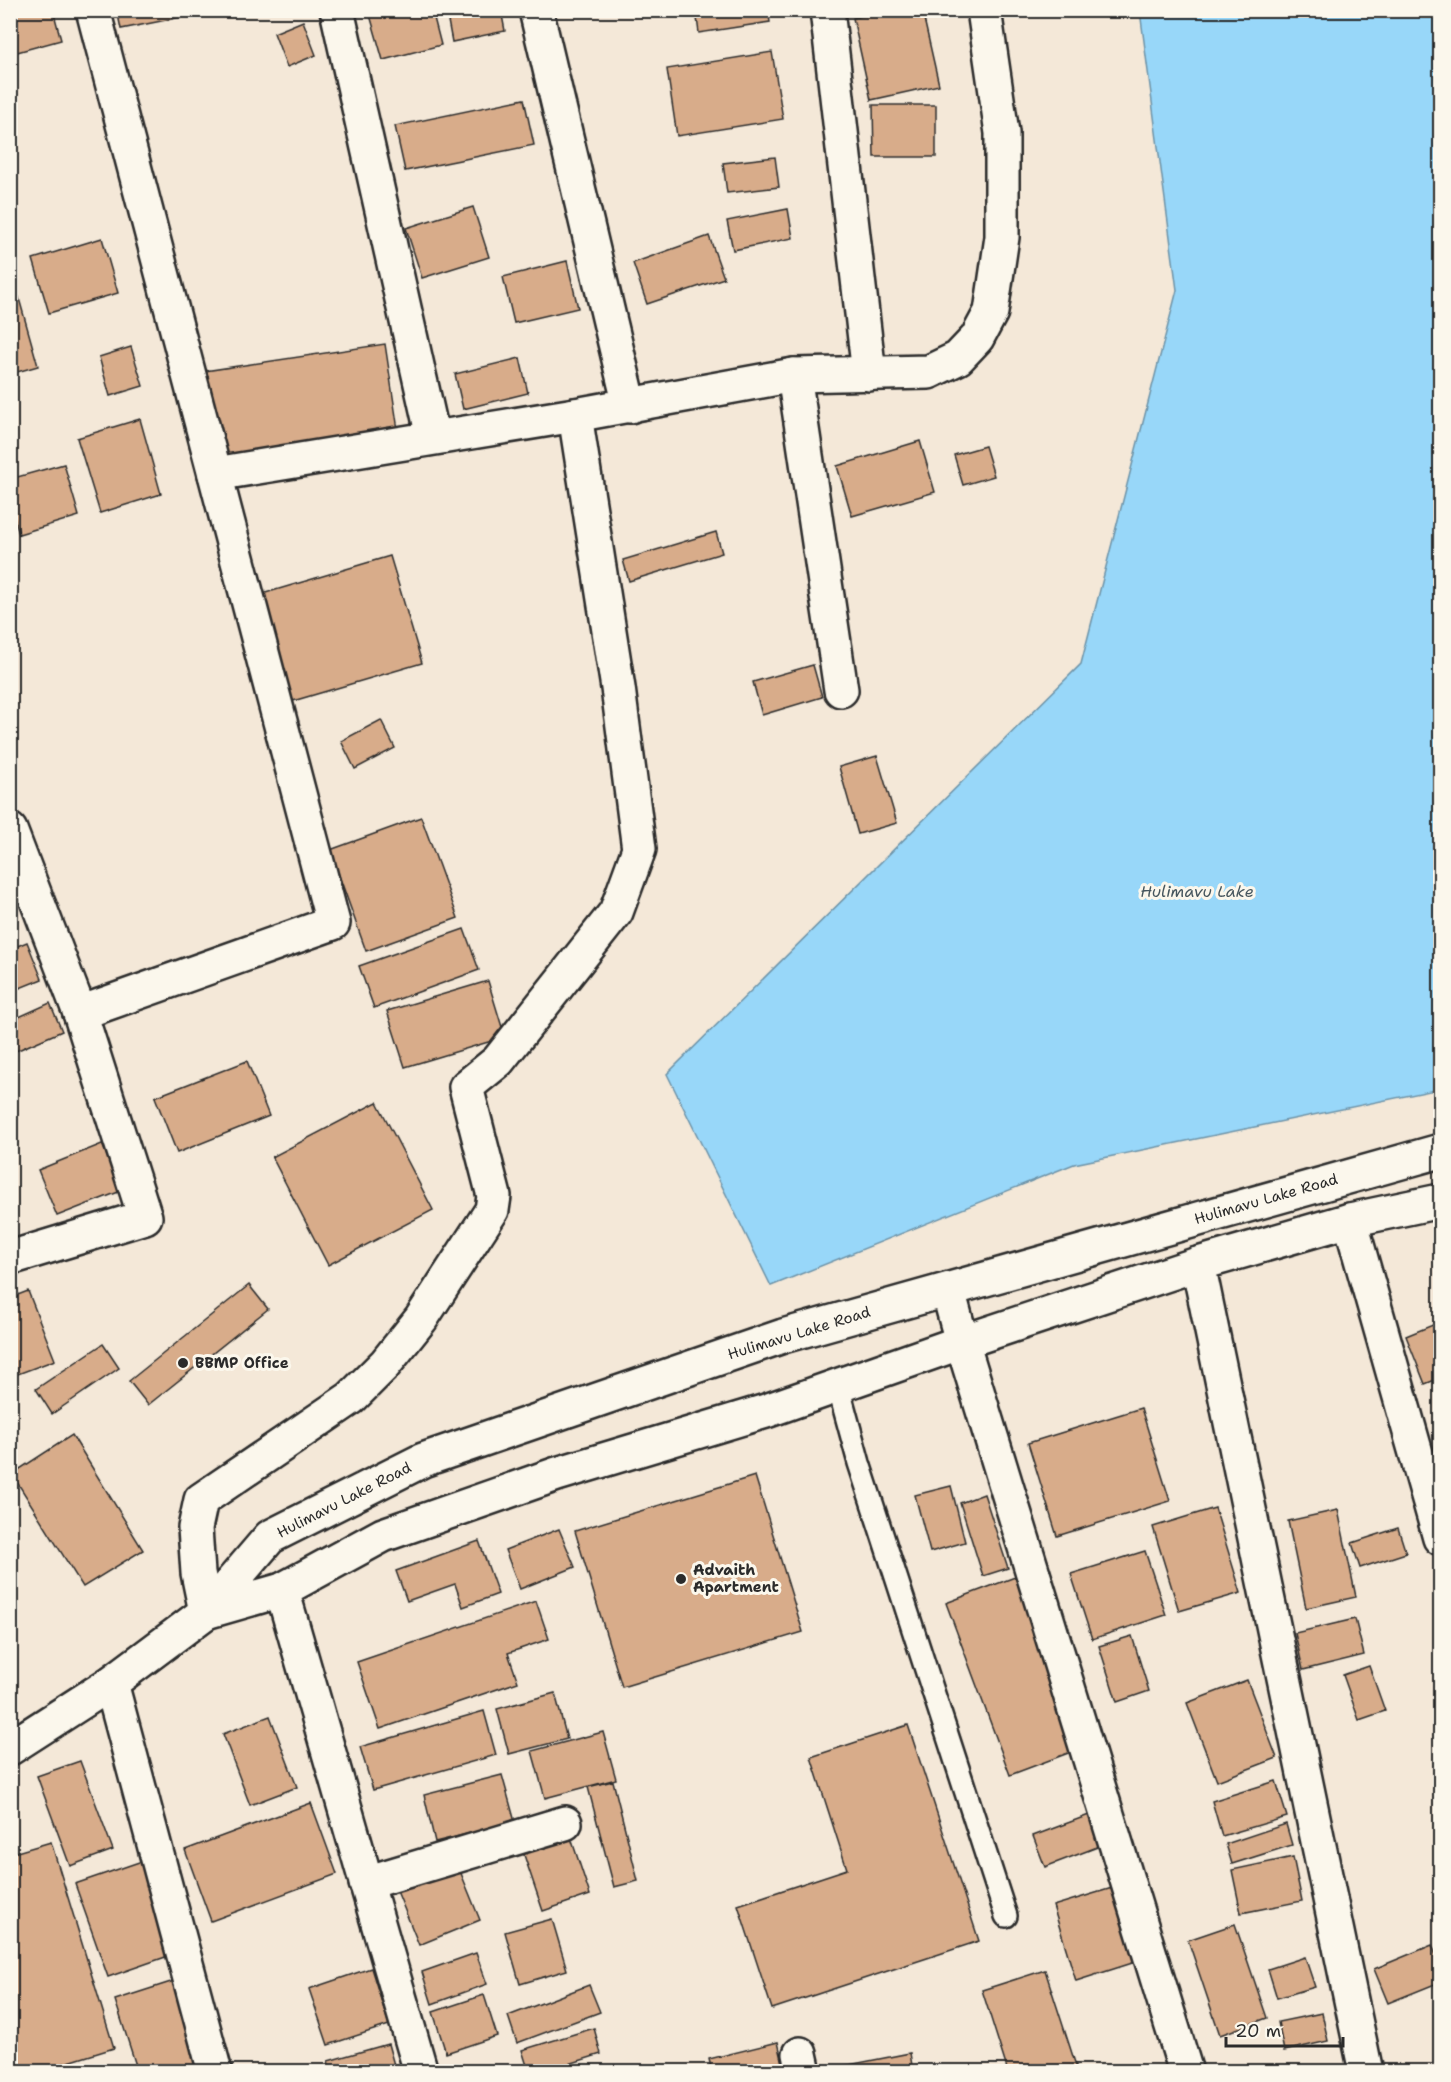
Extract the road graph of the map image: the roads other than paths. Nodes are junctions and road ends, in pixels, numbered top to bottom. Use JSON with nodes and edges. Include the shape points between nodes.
{"nodes":[{"id":1,"x":93,"y":10,"type":"edge"},
{"id":2,"x":337,"y":10,"type":"edge"},
{"id":3,"x":536,"y":10,"type":"edge"},
{"id":4,"x":827,"y":10,"type":"edge"},
{"id":5,"x":984,"y":10,"type":"edge"},
{"id":6,"x":869,"y":374,"type":"junction"},
{"id":7,"x":794,"y":375,"type":"junction"},
{"id":8,"x":630,"y":406,"type":"junction"},
{"id":9,"x":575,"y":416,"type":"junction"},
{"id":10,"x":433,"y":437,"type":"junction"},
{"id":11,"x":215,"y":474,"type":"junction"},
{"id":12,"x":841,"y":690,"type":"dead end"},
{"id":13,"x":10,"y":830,"type":"edge"},
{"id":14,"x":80,"y":1013,"type":"junction"},
{"id":15,"x":1440,"y":1151,"type":"edge"},
{"id":16,"x":1440,"y":1201,"type":"edge"},
{"id":17,"x":1350,"y":1220,"type":"junction"},
{"id":18,"x":10,"y":1258,"type":"edge"},
{"id":19,"x":1198,"y":1264,"type":"junction"},
{"id":20,"x":948,"y":1290,"type":"junction"},
{"id":21,"x":962,"y":1342,"type":"junction"},
{"id":22,"x":838,"y":1386,"type":"junction"},
{"id":23,"x":1440,"y":1538,"type":"edge"},
{"id":24,"x":282,"y":1590,"type":"junction"},
{"id":25,"x":206,"y":1612,"type":"junction"},
{"id":26,"x":111,"y":1683,"type":"junction"},
{"id":27,"x":10,"y":1748,"type":"edge"},
{"id":28,"x":565,"y":1823,"type":"dead end"},
{"id":29,"x":366,"y":1883,"type":"junction"},
{"id":30,"x":1006,"y":1916,"type":"dead end"},
{"id":31,"x":214,"y":2072,"type":"edge"},
{"id":32,"x":421,"y":2072,"type":"edge"},
{"id":33,"x":1186,"y":2072,"type":"edge"},
{"id":34,"x":1366,"y":2072,"type":"edge"}],
"edges":[{"from":1,"to":11,"type":"street"},
{"from":2,"to":10,"type":"street"},
{"from":3,"to":8,"type":"street"},
{"from":4,"to":6,"type":"street"},
{"from":5,"to":6,"type":"street","via":[[1002,133],[1002,237],[991,312],[977,339],[958,357],[929,372]]},
{"from":6,"to":7,"type":"street"},
{"from":7,"to":8,"type":"street"},
{"from":7,"to":12,"type":"street"},
{"from":8,"to":9,"type":"street"},
{"from":9,"to":10,"type":"street"},
{"from":9,"to":25,"type":"street","via":[[639,849],[616,912],[498,1061],[466,1087],[494,1196],[492,1210],[421,1319],[351,1398],[201,1500],[195,1528]]},
{"from":10,"to":11,"type":"street"},
{"from":11,"to":14,"type":"street","via":[[333,922]]},
{"from":13,"to":14,"type":"street"},
{"from":14,"to":18,"type":"street","via":[[145,1217]]},
{"from":15,"to":20,"type":"street","name":"Hulimavu Lake Road"},
{"from":16,"to":17,"type":"street","name":"Hulimavu Lake Road"},
{"from":17,"to":19,"type":"street","name":"Hulimavu Lake Road"},
{"from":17,"to":23,"type":"street"},
{"from":19,"to":21,"type":"street","name":"Hulimavu Lake Road"},
{"from":19,"to":34,"type":"street"},
{"from":20,"to":21,"type":"street"},
{"from":20,"to":25,"type":"street","name":"Hulimavu Lake Road","via":[[783,1336],[423,1460],[270,1537]]},
{"from":21,"to":22,"type":"street","name":"Hulimavu Lake Road"},
{"from":21,"to":33,"type":"street"},
{"from":22,"to":24,"type":"street","name":"Hulimavu Lake Road","via":[[557,1474],[383,1535]]},
{"from":22,"to":30,"type":"lane"},
{"from":24,"to":25,"type":"street","name":"Hulimavu Lake Road"},
{"from":24,"to":29,"type":"street"},
{"from":25,"to":26,"type":"street","name":"Hulimavu Lake Road"},
{"from":26,"to":27,"type":"street","name":"Hulimavu Lake Road"},
{"from":26,"to":31,"type":"street"},
{"from":28,"to":29,"type":"street"},
{"from":29,"to":32,"type":"street"}]}
